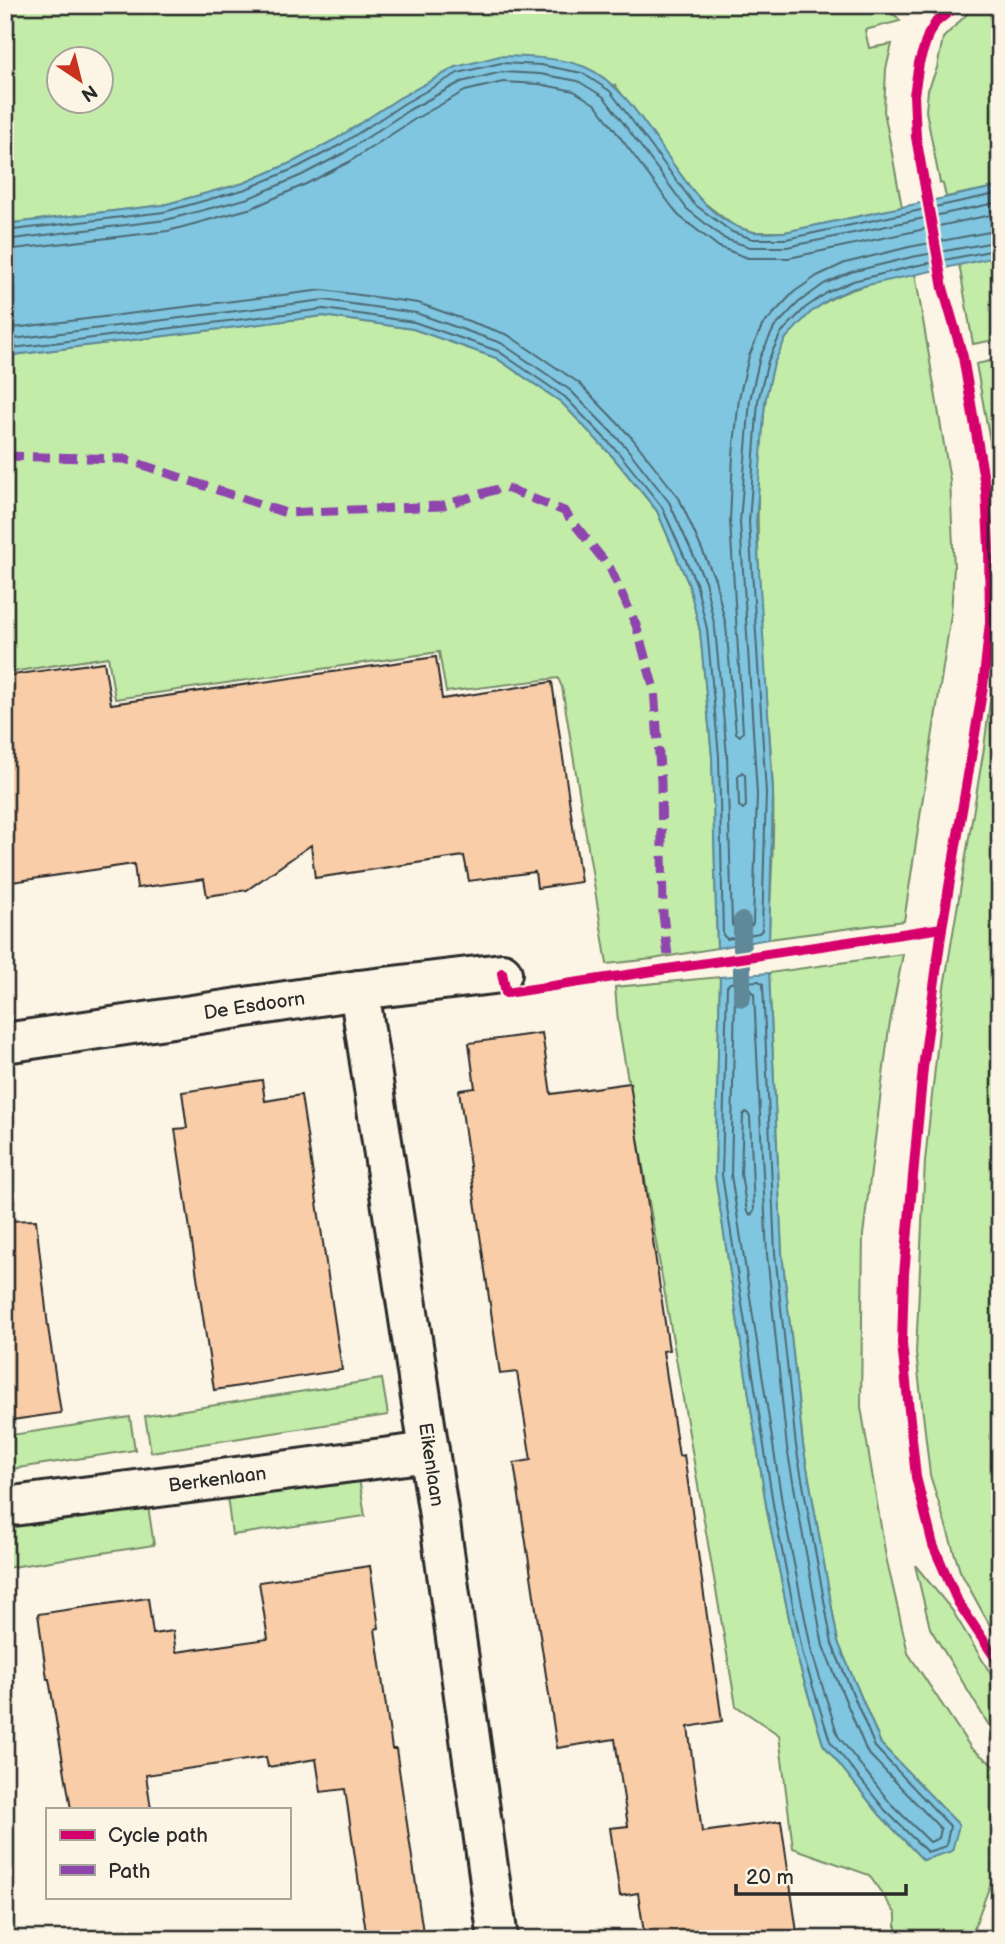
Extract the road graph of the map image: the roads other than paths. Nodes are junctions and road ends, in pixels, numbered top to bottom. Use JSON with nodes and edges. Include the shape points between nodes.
{"nodes":[{"id":1,"x":502,"y":972,"type":"dead end"},
{"id":2,"x":359,"y":990,"type":"junction"},
{"id":3,"x":5,"y":1043,"type":"edge"},
{"id":4,"x":429,"y":1452,"type":"junction"},
{"id":5,"x":5,"y":1507,"type":"edge"},
{"id":6,"x":498,"y":1939,"type":"edge"}],
"edges":[{"from":1,"to":2,"type":"street","name":"De Esdoorn"},
{"from":2,"to":3,"type":"street","name":"De Esdoorn"},
{"from":2,"to":4,"type":"street","name":"Eikenlaan"},
{"from":4,"to":5,"type":"street","name":"Berkenlaan"},
{"from":4,"to":6,"type":"street","name":"Eikenlaan"}]}
